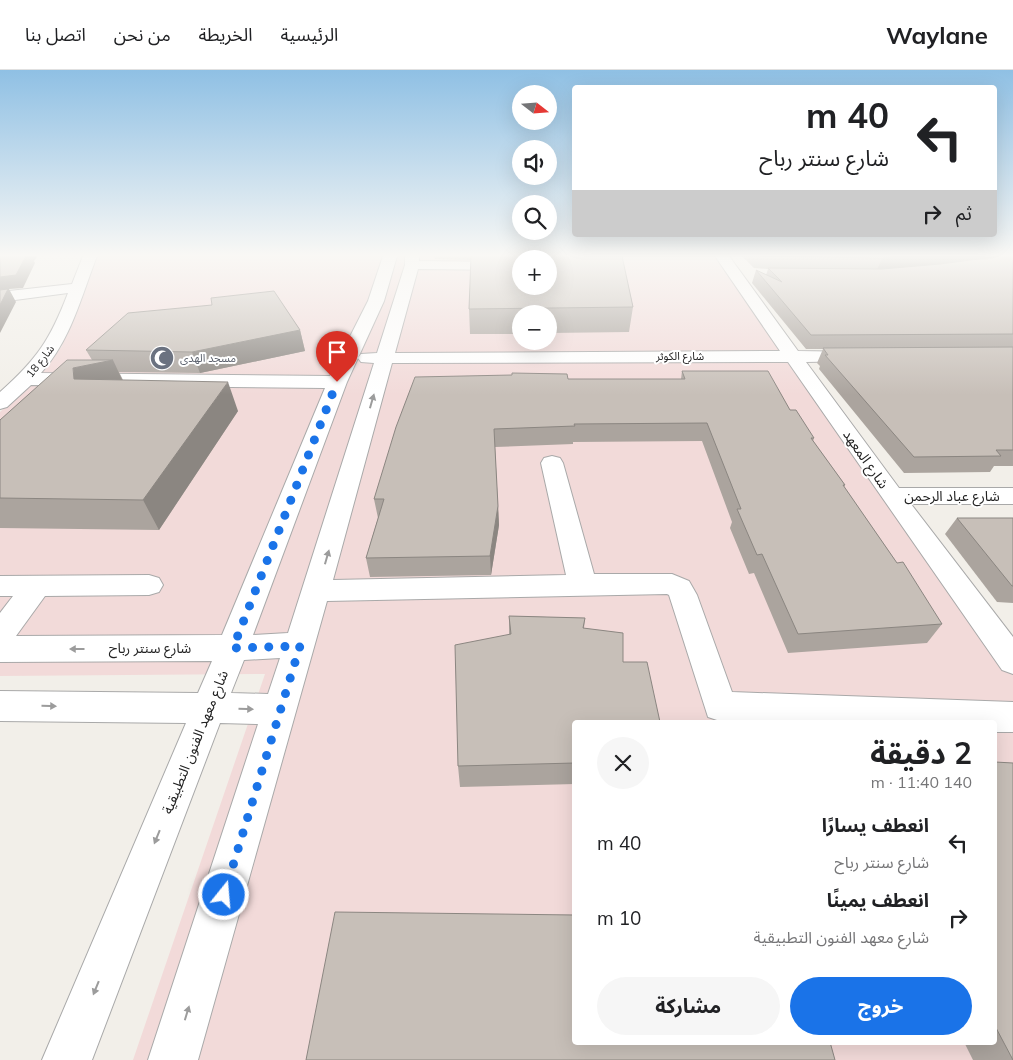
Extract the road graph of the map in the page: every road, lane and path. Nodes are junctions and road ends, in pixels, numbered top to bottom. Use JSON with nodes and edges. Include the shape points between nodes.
{"nodes":[{"id":1,"x":71,"y":302,"type":"edge"},
{"id":2,"x":375,"y":302,"type":"edge"},
{"id":3,"x":396,"y":302,"type":"edge"},
{"id":4,"x":758,"y":302,"type":"edge"},
{"id":5,"x":793,"y":356,"type":"junction"},
{"id":6,"x":879,"y":356,"type":"edge"},
{"id":7,"x":384,"y":358,"type":"junction"},
{"id":8,"x":342,"y":370,"type":"junction"},
{"id":9,"x":26,"y":379,"type":"junction"},
{"id":10,"x":0,"y":403,"type":"edge"},
{"id":11,"x":552,"y":463,"type":"dead end"},
{"id":12,"x":892,"y":496,"type":"junction"},
{"id":13,"x":1013,"y":496,"type":"edge"},
{"id":14,"x":582,"y":583,"type":"junction"},
{"id":15,"x":149,"y":585,"type":"dead end"},
{"id":16,"x":0,"y":586,"type":"edge"},
{"id":17,"x":37,"y":586,"type":"junction"},
{"id":18,"x":317,"y":591,"type":"junction"},
{"id":19,"x":0,"y":635,"type":"edge"},
{"id":20,"x":300,"y":646,"type":"junction"},
{"id":21,"x":233,"y":648,"type":"junction"},
{"id":22,"x":0,"y":649,"type":"edge"},
{"id":23,"x":1013,"y":660,"type":"edge"},
{"id":24,"x":0,"y":706,"type":"edge"},
{"id":25,"x":209,"y":708,"type":"junction"},
{"id":26,"x":281,"y":709,"type":"junction"},
{"id":27,"x":1013,"y":717,"type":"edge"},
{"id":28,"x":67,"y":1060,"type":"edge"},
{"id":29,"x":173,"y":1060,"type":"edge"}],
"edges":[{"from":1,"to":9,"type":"street","name":"شارع 18","via":[[56,340]]},
{"from":2,"to":8,"type":"street","name":"شارع معهد الفنون التطبيقية"},
{"from":3,"to":7,"type":"street"},
{"from":4,"to":5,"type":"street","name":"شارع المعهد"},
{"from":5,"to":6,"type":"street","name":"شارع الكوثر"},
{"from":5,"to":7,"type":"street","name":"شارع الكوثر"},
{"from":5,"to":12,"type":"street","name":"شارع المعهد"},
{"from":7,"to":8,"type":"street","name":"شارع الكوثر"},
{"from":18,"to":7,"type":"street","one_way":true},
{"from":8,"to":9,"type":"street","name":"شارع الكوثر"},
{"from":8,"to":21,"type":"street","name":"شارع معهد الفنون التطبيقية"},
{"from":9,"to":10,"type":"street","name":"شارع 18"},
{"from":11,"to":14,"type":"street"},
{"from":12,"to":13,"type":"street","name":"شارع عباد الرحمن"},
{"from":12,"to":23,"type":"street","name":"شارع المعهد"},
{"from":14,"to":18,"type":"street"},
{"from":14,"to":27,"type":"street","via":[[663,583],[679,588],[720,706]]},
{"from":15,"to":17,"type":"street"},
{"from":16,"to":17,"type":"street"},
{"from":17,"to":19,"type":"street"},
{"from":18,"to":20,"type":"street"},
{"from":20,"to":21,"type":"street","name":"شارع سنتر رباح"},
{"from":20,"to":26,"type":"street"},
{"from":21,"to":22,"type":"street","name":"شارع سنتر رباح","one_way":true},
{"from":21,"to":25,"type":"street","name":"شارع معهد الفنون التطبيقية"},
{"from":24,"to":25,"type":"street","one_way":true},
{"from":25,"to":26,"type":"street","one_way":true},
{"from":25,"to":28,"type":"street","name":"شارع معهد الفنون التطبيقية","one_way":true},
{"from":29,"to":26,"type":"street","one_way":true}]}
